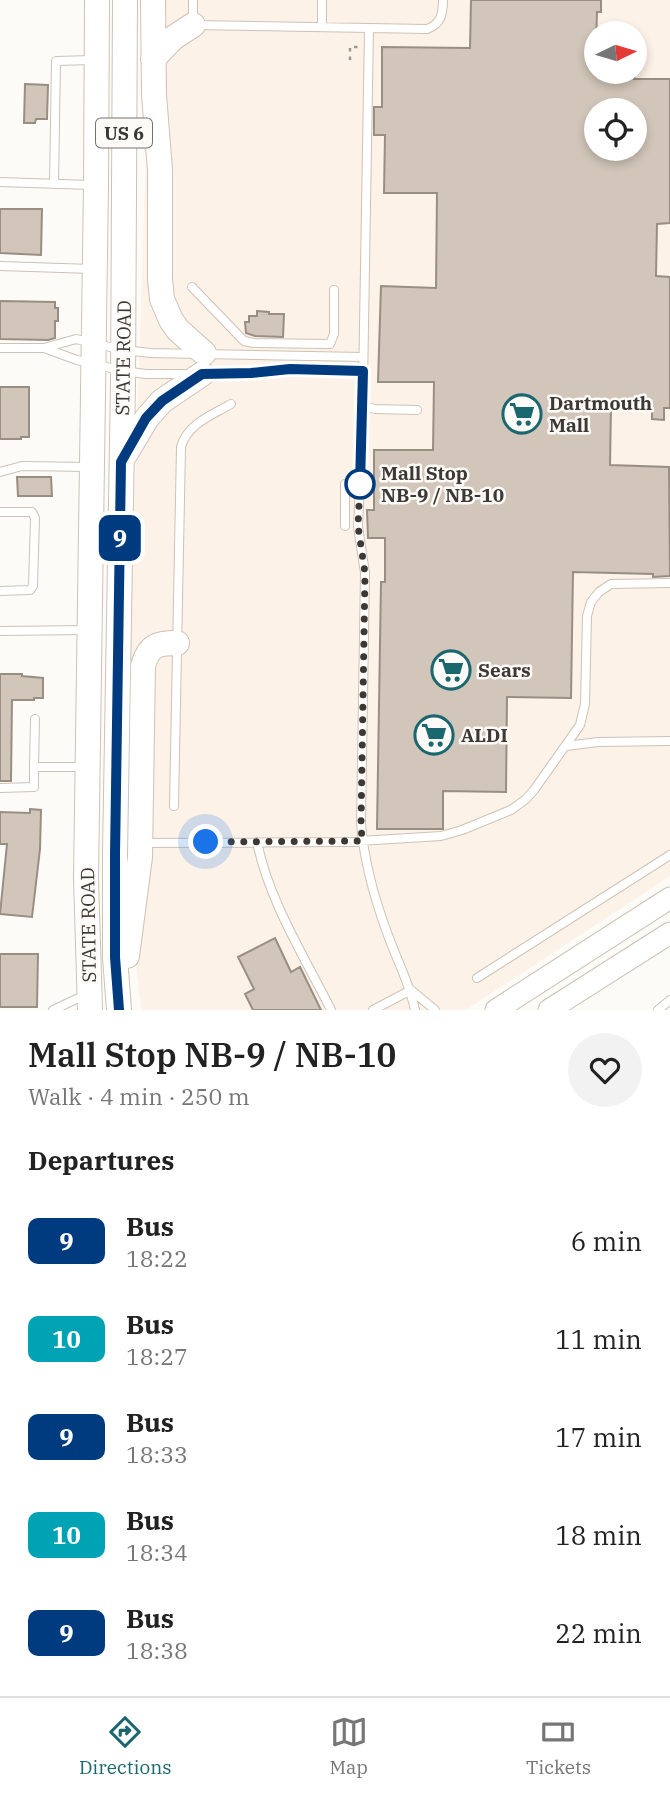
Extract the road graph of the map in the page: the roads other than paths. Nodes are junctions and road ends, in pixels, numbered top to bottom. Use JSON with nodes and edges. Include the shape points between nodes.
{"nodes":[{"id":1,"x":97,"y":0,"type":"edge"},
{"id":2,"x":125,"y":0,"type":"edge"},
{"id":3,"x":153,"y":0,"type":"edge"},
{"id":4,"x":193,"y":0,"type":"edge"},
{"id":5,"x":322,"y":0,"type":"edge"},
{"id":6,"x":443,"y":0,"type":"edge"},
{"id":7,"x":193,"y":25,"type":"junction"},
{"id":8,"x":322,"y":27,"type":"junction"},
{"id":9,"x":369,"y":28,"type":"junction"},
{"id":10,"x":153,"y":59,"type":"junction"},
{"id":11,"x":97,"y":60,"type":"junction"},
{"id":12,"x":156,"y":119,"type":"junction"},
{"id":13,"x":0,"y":182,"type":"edge"},
{"id":14,"x":54,"y":184,"type":"junction"},
{"id":15,"x":96,"y":186,"type":"junction"},
{"id":16,"x":0,"y":266,"type":"edge"},
{"id":17,"x":124,"y":267,"type":"junction"},
{"id":18,"x":95,"y":269,"type":"junction"},
{"id":19,"x":192,"y":287,"type":"dead end"},
{"id":20,"x":334,"y":290,"type":"dead end"},
{"id":21,"x":0,"y":348,"type":"edge"},
{"id":22,"x":44,"y":348,"type":"junction"},
{"id":23,"x":94,"y":354,"type":"junction"},
{"id":24,"x":363,"y":357,"type":"junction"},
{"id":25,"x":123,"y":360,"type":"junction"},
{"id":26,"x":203,"y":364,"type":"junction"},
{"id":27,"x":363,"y":371,"type":"junction"},
{"id":28,"x":231,"y":404,"type":"dead end"},
{"id":29,"x":363,"y":406,"type":"junction"},
{"id":30,"x":417,"y":410,"type":"dead end"},
{"id":31,"x":121,"y":462,"type":"junction"},
{"id":32,"x":92,"y":467,"type":"junction"},
{"id":33,"x":0,"y":472,"type":"edge"},
{"id":34,"x":345,"y":484,"type":"dead end"},
{"id":35,"x":0,"y":512,"type":"edge"},
{"id":36,"x":345,"y":526,"type":"dead end"},
{"id":37,"x":670,"y":583,"type":"edge"},
{"id":38,"x":0,"y":591,"type":"edge"},
{"id":39,"x":89,"y":630,"type":"junction"},
{"id":40,"x":0,"y":631,"type":"edge"},
{"id":41,"x":177,"y":643,"type":"junction"},
{"id":42,"x":35,"y":719,"type":"dead end"},
{"id":43,"x":670,"y":741,"type":"edge"},
{"id":44,"x":566,"y":746,"type":"junction"},
{"id":45,"x":34,"y":767,"type":"junction"},
{"id":46,"x":88,"y":768,"type":"junction"},
{"id":47,"x":0,"y":788,"type":"edge"},
{"id":48,"x":174,"y":806,"type":"dead end"},
{"id":49,"x":362,"y":841,"type":"junction"},
{"id":50,"x":257,"y":842,"type":"junction"},
{"id":51,"x":140,"y":843,"type":"junction"},
{"id":52,"x":670,"y":855,"type":"edge"},
{"id":53,"x":670,"y":898,"type":"edge"},
{"id":54,"x":670,"y":933,"type":"edge"},
{"id":55,"x":477,"y":978,"type":"dead end"},
{"id":56,"x":411,"y":990,"type":"junction"},
{"id":57,"x":670,"y":1000,"type":"edge"},
{"id":58,"x":90,"y":1002,"type":"edge"},
{"id":59,"x":118,"y":1008,"type":"edge"},
{"id":60,"x":54,"y":1010,"type":"edge"},
{"id":61,"x":331,"y":1010,"type":"edge"},
{"id":62,"x":373,"y":1010,"type":"edge"},
{"id":63,"x":415,"y":1010,"type":"edge"},
{"id":64,"x":435,"y":1010,"type":"edge"},
{"id":65,"x":496,"y":1010,"type":"edge"},
{"id":66,"x":549,"y":1010,"type":"edge"},
{"id":67,"x":658,"y":1010,"type":"edge"}],
"edges":[{"from":1,"to":11,"type":"main road","name":"STATE ROAD","number":"US 6"},
{"from":2,"to":17,"type":"main road","name":"STATE ROAD","number":"US 6"},
{"from":3,"to":7,"type":"main road"},
{"from":3,"to":10,"type":"main road"},
{"from":4,"to":7,"type":"lane"},
{"from":5,"to":8,"type":"lane"},
{"from":6,"to":9,"type":"lane","via":[[442,15],[427,29]]},
{"from":7,"to":8,"type":"lane"},
{"from":7,"to":10,"type":"main road"},
{"from":8,"to":9,"type":"lane"},
{"from":9,"to":24,"type":"lane"},
{"from":10,"to":12,"type":"main road"},
{"from":11,"to":14,"type":"lane","via":[[56,61]]},
{"from":11,"to":15,"type":"main road","name":"STATE ROAD","number":"US 6"},
{"from":12,"to":17,"type":"main road"},
{"from":12,"to":26,"type":"main road","via":[[162,299],[171,320]]},
{"from":13,"to":14,"type":"lane"},
{"from":14,"to":15,"type":"lane"},
{"from":15,"to":18,"type":"main road","name":"STATE ROAD","number":"US 6"},
{"from":16,"to":18,"type":"lane"},
{"from":17,"to":25,"type":"main road","name":"STATE ROAD","number":"US 6"},
{"from":18,"to":23,"type":"main road","name":"STATE ROAD","number":"US 6"},
{"from":19,"to":20,"type":"lane","via":[[244,341],[254,343],[330,344]]},
{"from":21,"to":22,"type":"lane"},
{"from":22,"to":23,"type":"lane"},
{"from":22,"to":23,"type":"lane","via":[[76,339]]},
{"from":23,"to":25,"type":"lane"},
{"from":23,"to":25,"type":"lane"},
{"from":23,"to":32,"type":"main road","name":"STATE ROAD","number":"US 6"},
{"from":24,"to":26,"type":"lane"},
{"from":24,"to":27,"type":"lane"},
{"from":25,"to":26,"type":"lane","via":[[151,353]]},
{"from":25,"to":26,"type":"lane","via":[[146,374]]},
{"from":25,"to":31,"type":"main road","name":"STATE ROAD","number":"US 6"},
{"from":26,"to":27,"type":"lane","via":[[251,373]]},
{"from":26,"to":31,"type":"main road","via":[[146,418]]},
{"from":27,"to":29,"type":"lane"},
{"from":28,"to":41,"type":"lane","via":[[195,425],[182,442]]},
{"from":29,"to":30,"type":"lane"},
{"from":29,"to":49,"type":"lane","via":[[358,526],[365,573]]},
{"from":31,"to":59,"type":"main road","name":"STATE ROAD","number":"US 6","via":[[115,854]]},
{"from":32,"to":33,"type":"lane","via":[[22,466]]},
{"from":32,"to":39,"type":"main road","name":"STATE ROAD","number":"US 6"},
{"from":34,"to":36,"type":"lane"},
{"from":35,"to":38,"type":"lane","via":[[32,512],[35,518],[33,586],[30,590]]},
{"from":37,"to":44,"type":"lane","via":[[611,584],[591,602],[585,704],[580,725]]},
{"from":39,"to":40,"type":"lane"},
{"from":39,"to":46,"type":"main road","name":"STATE ROAD","number":"US 6"},
{"from":41,"to":48,"type":"lane"},
{"from":41,"to":51,"type":"main road","via":[[156,646],[143,666]]},
{"from":42,"to":45,"type":"lane"},
{"from":43,"to":44,"type":"lane"},
{"from":44,"to":49,"type":"lane","via":[[526,799],[511,810],[452,834]]},
{"from":45,"to":46,"type":"lane"},
{"from":45,"to":47,"type":"lane","via":[[34,787]]},
{"from":46,"to":58,"type":"main road","name":"STATE ROAD","number":"US 6"},
{"from":49,"to":50,"type":"lane"},
{"from":49,"to":56,"type":"lane","via":[[378,905]]},
{"from":50,"to":51,"type":"lane"},
{"from":50,"to":61,"type":"lane","via":[[271,890]]},
{"from":51,"to":59,"type":"main road"},
{"from":52,"to":55,"type":"lane"},
{"from":53,"to":65,"type":"main road"},
{"from":54,"to":66,"type":"main road"},
{"from":56,"to":62,"type":"lane"},
{"from":56,"to":63,"type":"lane"},
{"from":56,"to":64,"type":"lane"},
{"from":57,"to":67,"type":"lane"},
{"from":58,"to":60,"type":"lane"}]}
